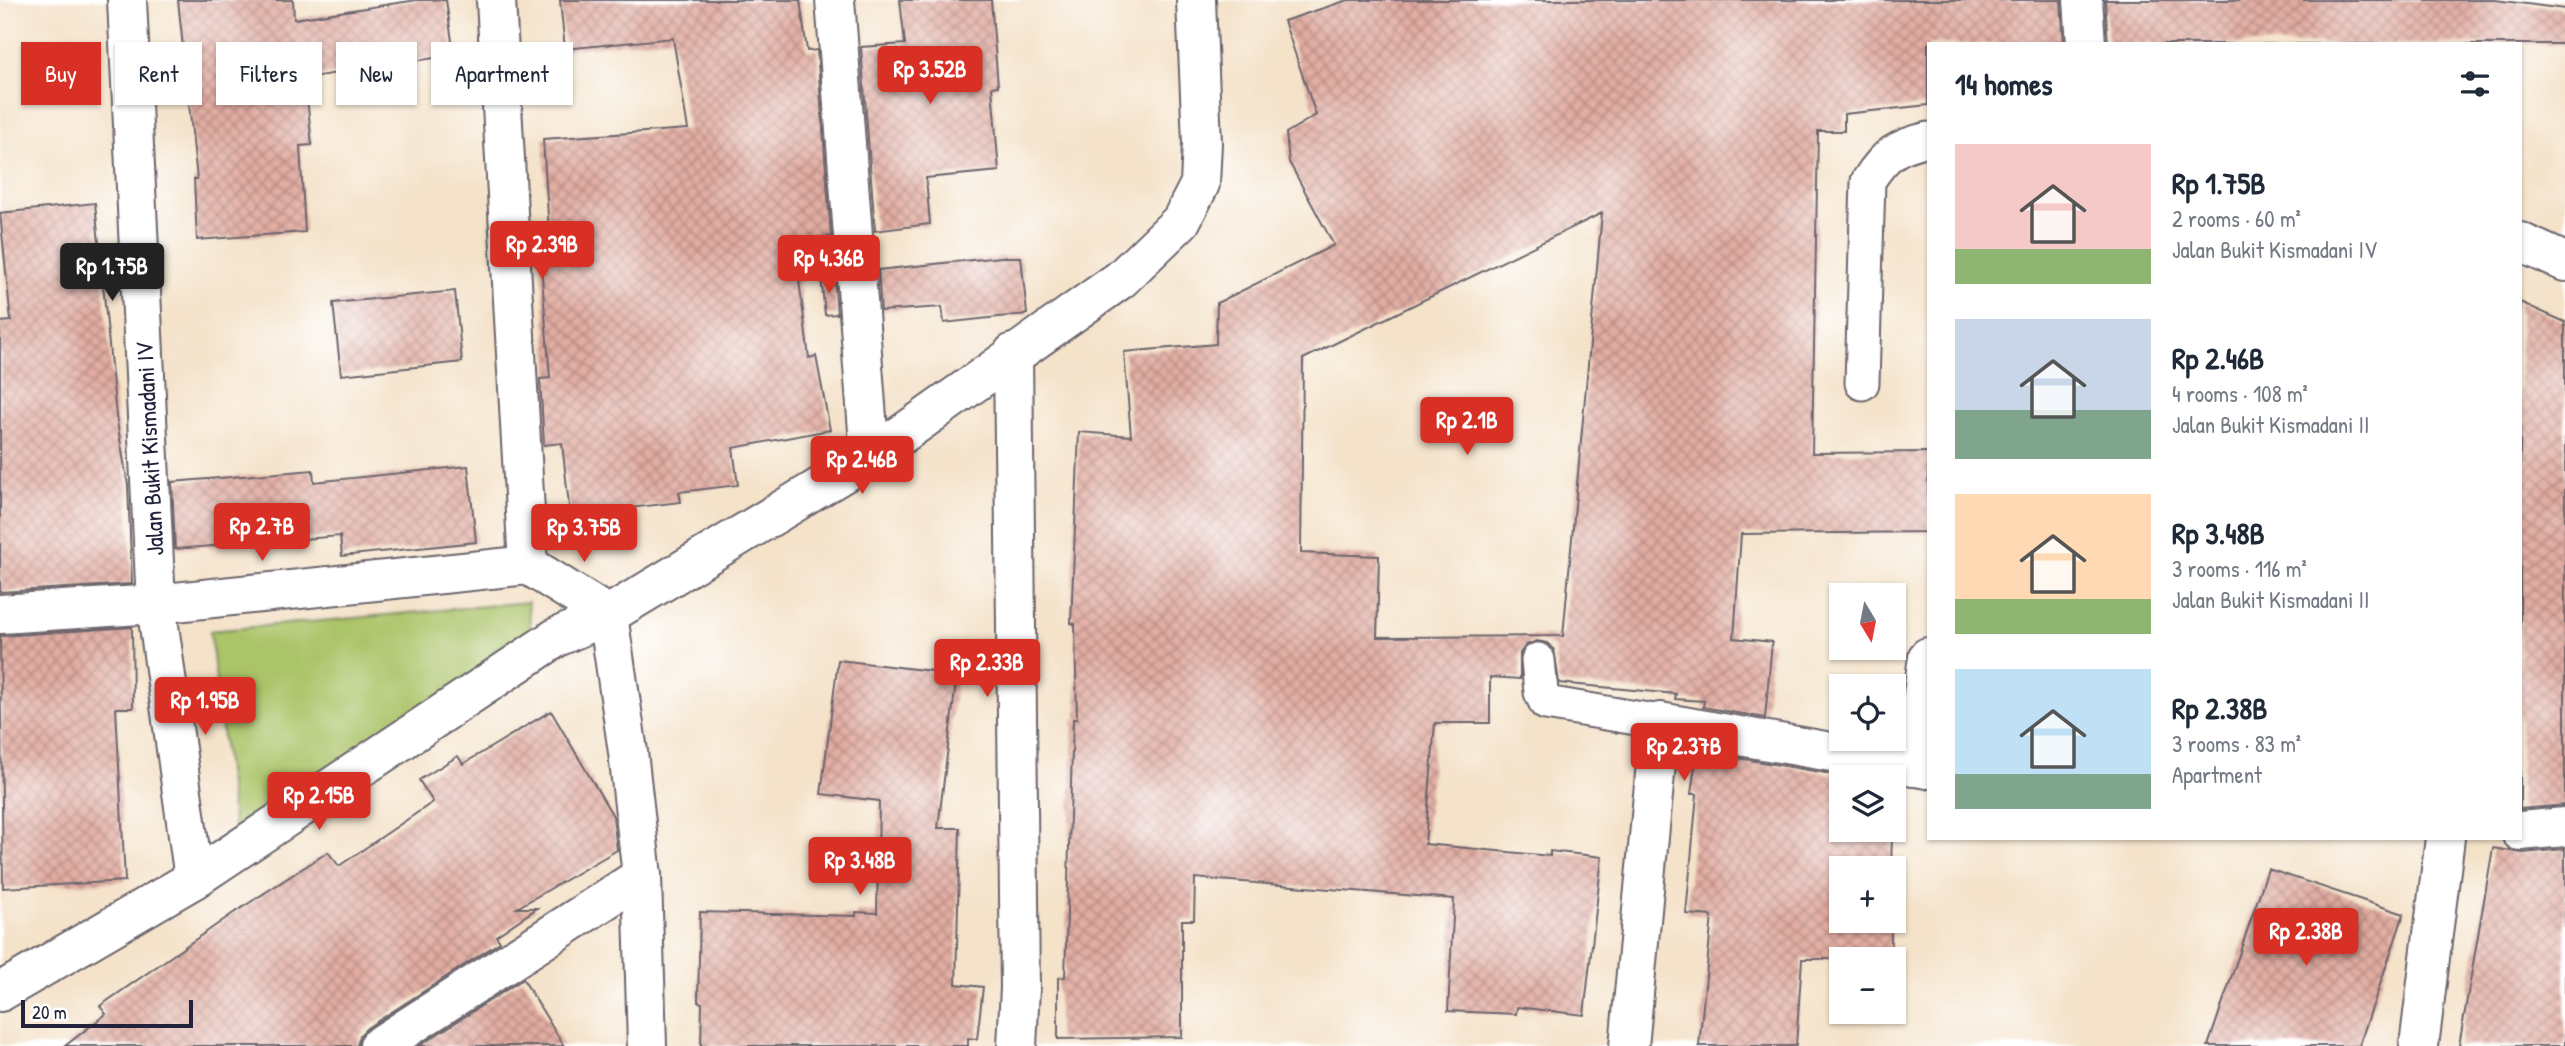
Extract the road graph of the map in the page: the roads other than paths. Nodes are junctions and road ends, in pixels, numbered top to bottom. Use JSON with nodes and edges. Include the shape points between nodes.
{"nodes":[{"id":1,"x":127,"y":0,"type":"edge"},
{"id":2,"x":496,"y":0,"type":"edge"},
{"id":3,"x":835,"y":0,"type":"edge"},
{"id":4,"x":1196,"y":0,"type":"edge"},
{"id":5,"x":2083,"y":0,"type":"edge"},
{"id":6,"x":2086,"y":42,"type":"edge"},
{"id":7,"x":1927,"y":139,"type":"edge"},
{"id":8,"x":2522,"y":244,"type":"edge"},
{"id":9,"x":2565,"y":262,"type":"edge"},
{"id":10,"x":1013,"y":353,"type":"junction"},
{"id":11,"x":1862,"y":383,"type":"dead end"},
{"id":12,"x":870,"y":457,"type":"junction"},
{"id":13,"x":528,"y":565,"type":"junction"},
{"id":14,"x":156,"y":604,"type":"junction"},
{"id":15,"x":0,"y":614,"type":"edge"},
{"id":16,"x":608,"y":615,"type":"junction"},
{"id":17,"x":1538,"y":660,"type":"dead end"},
{"id":18,"x":1927,"y":673,"type":"edge"},
{"id":19,"x":1660,"y":722,"type":"junction"},
{"id":20,"x":1921,"y":768,"type":"edge"},
{"id":21,"x":2565,"y":827,"type":"edge"},
{"id":22,"x":2522,"y":831,"type":"edge"},
{"id":23,"x":2445,"y":840,"type":"edge"},
{"id":24,"x":642,"y":876,"type":"junction"},
{"id":25,"x":194,"y":879,"type":"junction"},
{"id":26,"x":0,"y":992,"type":"edge"},
{"id":27,"x":379,"y":1046,"type":"edge"},
{"id":28,"x":647,"y":1046,"type":"edge"},
{"id":29,"x":1017,"y":1046,"type":"edge"},
{"id":30,"x":1629,"y":1046,"type":"edge"},
{"id":31,"x":2418,"y":1046,"type":"edge"}],
"edges":[{"from":1,"to":14,"type":"street","name":"Jalan Bukit Kismadani IV"},
{"from":2,"to":13,"type":"street"},
{"from":3,"to":12,"type":"street"},
{"from":4,"to":10,"type":"street","via":[[1200,184],[1181,220],[1121,279]]},
{"from":5,"to":6,"type":"street"},
{"from":7,"to":11,"type":"lane","via":[[1883,158],[1868,181]]},
{"from":8,"to":9,"type":"street"},
{"from":10,"to":12,"type":"street"},
{"from":10,"to":29,"type":"street"},
{"from":12,"to":16,"type":"street"},
{"from":13,"to":14,"type":"street"},
{"from":13,"to":16,"type":"street"},
{"from":14,"to":15,"type":"street"},
{"from":14,"to":25,"type":"street","name":"Jalan Bukit Kismadani IV"},
{"from":16,"to":24,"type":"street"},
{"from":16,"to":25,"type":"street","via":[[557,637]]},
{"from":17,"to":19,"type":"lane","via":[[1546,703]]},
{"from":18,"to":20,"type":"street"},
{"from":19,"to":20,"type":"street"},
{"from":19,"to":30,"type":"street"},
{"from":21,"to":22,"type":"street"},
{"from":23,"to":31,"type":"street"},
{"from":24,"to":27,"type":"street"},
{"from":24,"to":28,"type":"street"},
{"from":25,"to":26,"type":"street"}]}
